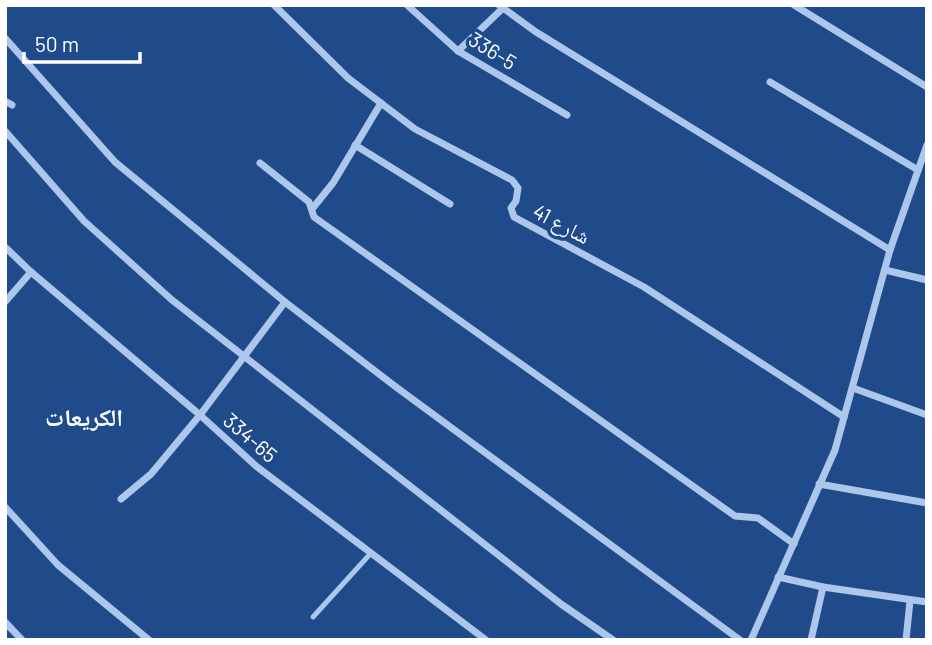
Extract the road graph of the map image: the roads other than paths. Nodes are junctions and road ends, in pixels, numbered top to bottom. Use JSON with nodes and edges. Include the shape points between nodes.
{"nodes":[{"id":1,"x":274,"y":5,"type":"edge"},
{"id":2,"x":407,"y":5,"type":"edge"},
{"id":3,"x":794,"y":5,"type":"edge"},
{"id":4,"x":500,"y":7,"type":"edge"},
{"id":5,"x":5,"y":38,"type":"edge"},
{"id":6,"x":458,"y":51,"type":"junction"},
{"id":7,"x":770,"y":82,"type":"dead end"},
{"id":8,"x":927,"y":87,"type":"edge"},
{"id":9,"x":381,"y":103,"type":"junction"},
{"id":10,"x":567,"y":115,"type":"dead end"},
{"id":11,"x":6,"y":132,"type":"edge"},
{"id":12,"x":355,"y":145,"type":"junction"},
{"id":13,"x":927,"y":145,"type":"edge"},
{"id":14,"x":260,"y":163,"type":"dead end"},
{"id":15,"x":918,"y":170,"type":"junction"},
{"id":16,"x":450,"y":204,"type":"dead end"},
{"id":17,"x":312,"y":209,"type":"junction"},
{"id":18,"x":5,"y":247,"type":"edge"},
{"id":19,"x":890,"y":250,"type":"junction"},
{"id":20,"x":885,"y":270,"type":"junction"},
{"id":21,"x":31,"y":272,"type":"junction"},
{"id":22,"x":927,"y":281,"type":"edge"},
{"id":23,"x":5,"y":302,"type":"edge"},
{"id":24,"x":285,"y":302,"type":"junction"},
{"id":25,"x":244,"y":356,"type":"junction"},
{"id":26,"x":853,"y":388,"type":"junction"},
{"id":27,"x":200,"y":415,"type":"junction"},
{"id":28,"x":927,"y":415,"type":"edge"},
{"id":29,"x":844,"y":417,"type":"junction"},
{"id":30,"x":819,"y":484,"type":"junction"},
{"id":31,"x":121,"y":499,"type":"dead end"},
{"id":32,"x":927,"y":503,"type":"edge"},
{"id":33,"x":5,"y":507,"type":"edge"},
{"id":34,"x":794,"y":544,"type":"junction"},
{"id":35,"x":371,"y":553,"type":"junction"},
{"id":36,"x":778,"y":577,"type":"junction"},
{"id":37,"x":824,"y":587,"type":"junction"},
{"id":38,"x":910,"y":601,"type":"junction"},
{"id":39,"x":927,"y":602,"type":"edge"},
{"id":40,"x":313,"y":617,"type":"dead end"},
{"id":41,"x":5,"y":622,"type":"edge"},
{"id":42,"x":22,"y":640,"type":"edge"},
{"id":43,"x":149,"y":640,"type":"edge"},
{"id":44,"x":486,"y":640,"type":"edge"},
{"id":45,"x":613,"y":640,"type":"edge"},
{"id":46,"x":740,"y":640,"type":"edge"},
{"id":47,"x":751,"y":640,"type":"edge"},
{"id":48,"x":811,"y":640,"type":"edge"},
{"id":49,"x":906,"y":640,"type":"edge"}],
"edges":[{"from":1,"to":9,"type":"street","name":"شارع 41","via":[[348,78]]},
{"from":2,"to":6,"type":"street","name":"336-5"},
{"from":3,"to":8,"type":"street"},
{"from":4,"to":6,"type":"street"},
{"from":4,"to":19,"type":"street"},
{"from":5,"to":24,"type":"street","via":[[115,162]]},
{"from":6,"to":10,"type":"street","name":"336-5"},
{"from":7,"to":15,"type":"street"},
{"from":9,"to":12,"type":"street"},
{"from":9,"to":29,"type":"street","name":"شارع 41","via":[[415,129],[512,180],[518,188],[511,208],[514,217],[644,287]]},
{"from":11,"to":25,"type":"street","via":[[84,221]]},
{"from":12,"to":16,"type":"street"},
{"from":12,"to":17,"type":"street"},
{"from":13,"to":15,"type":"street"},
{"from":14,"to":17,"type":"street"},
{"from":15,"to":19,"type":"street"},
{"from":17,"to":34,"type":"street","via":[[314,217],[735,516],[758,518]]},
{"from":18,"to":21,"type":"street","name":"334-65"},
{"from":19,"to":20,"type":"street"},
{"from":20,"to":22,"type":"street"},
{"from":20,"to":26,"type":"street"},
{"from":21,"to":23,"type":"street"},
{"from":21,"to":27,"type":"street","name":"334-65"},
{"from":24,"to":25,"type":"street"},
{"from":24,"to":46,"type":"street"},
{"from":25,"to":27,"type":"street"},
{"from":25,"to":45,"type":"street"},
{"from":26,"to":28,"type":"street"},
{"from":26,"to":29,"type":"street"},
{"from":27,"to":31,"type":"street","via":[[151,474]]},
{"from":27,"to":35,"type":"street","name":"334-65","via":[[256,466]]},
{"from":29,"to":30,"type":"street"},
{"from":30,"to":32,"type":"street"},
{"from":30,"to":34,"type":"street"},
{"from":33,"to":43,"type":"street","via":[[58,565]]},
{"from":34,"to":36,"type":"street"},
{"from":35,"to":40,"type":"lane"},
{"from":35,"to":44,"type":"street","name":"334-65"},
{"from":36,"to":37,"type":"street"},
{"from":36,"to":47,"type":"street"},
{"from":37,"to":38,"type":"street"},
{"from":37,"to":48,"type":"street"},
{"from":38,"to":39,"type":"street"},
{"from":38,"to":49,"type":"street"},
{"from":41,"to":42,"type":"street"}]}
